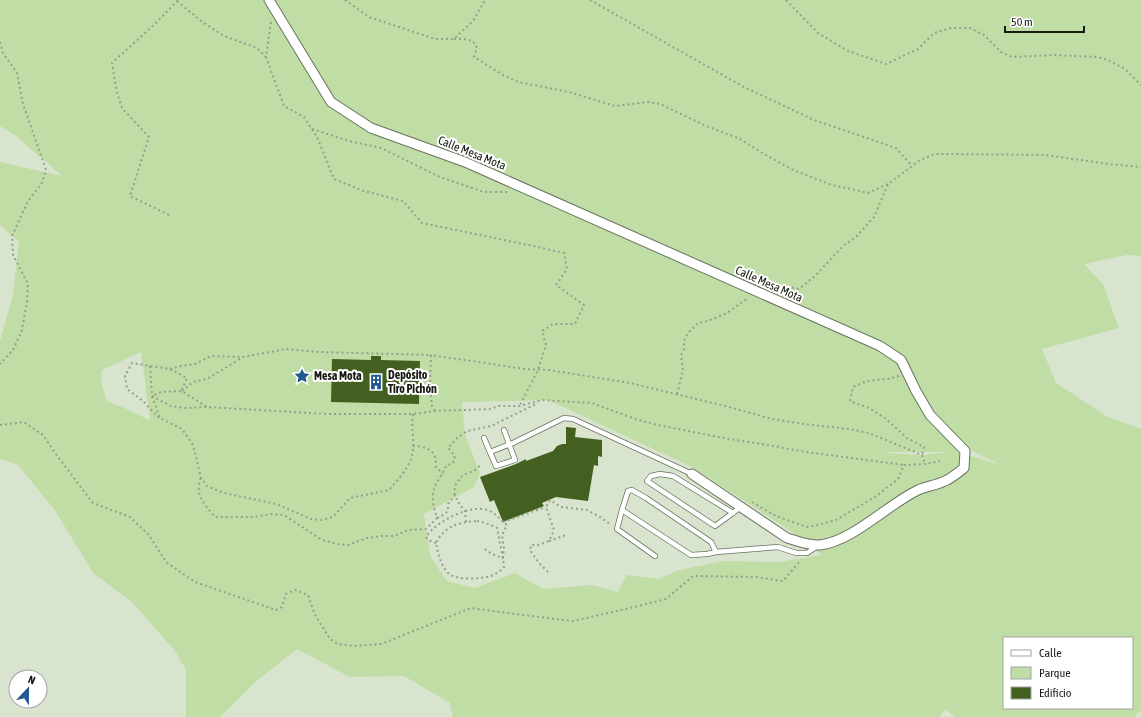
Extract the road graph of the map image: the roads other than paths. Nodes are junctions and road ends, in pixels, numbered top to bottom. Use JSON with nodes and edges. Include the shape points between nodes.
{"nodes":[{"id":1,"x":271,"y":2,"type":"edge"},
{"id":2,"x":504,"y":430,"type":"dead end"},
{"id":3,"x":484,"y":438,"type":"dead end"},
{"id":4,"x":510,"y":444,"type":"junction"},
{"id":5,"x":490,"y":452,"type":"junction"},
{"id":6,"x":692,"y":474,"type":"joint"},
{"id":7,"x":741,"y":507,"type":"junction"},
{"id":8,"x":622,"y":510,"type":"junction"},
{"id":9,"x":733,"y":513,"type":"junction"},
{"id":10,"x":819,"y":545,"type":"junction"},
{"id":11,"x":716,"y":552,"type":"junction"},
{"id":12,"x":655,"y":556,"type":"dead end"}],
"edges":[{"from":1,"to":10,"type":"street","name":"Calle Mesa Mota","via":[[331,102],[370,128],[465,162],[520,186],[880,346],[901,360],[930,415],[965,451],[964,468],[947,481],[918,490],[855,531],[836,541]]},
{"from":2,"to":4,"type":"lane"},
{"from":3,"to":5,"type":"lane"},
{"from":4,"to":5,"type":"lane"},
{"from":4,"to":5,"type":"lane","via":[[516,460],[496,466]]},
{"from":4,"to":6,"type":"lane","via":[[564,418],[573,418]]},
{"from":6,"to":7,"type":"street","name":"Calle Mesa Mota"},
{"from":7,"to":9,"type":"lane"},
{"from":7,"to":10,"type":"street","name":"Calle Mesa Mota","via":[[787,538]]},
{"from":8,"to":11,"type":"lane","via":[[691,555]]},
{"from":8,"to":11,"type":"lane","via":[[628,491],[632,490],[711,542]]},
{"from":8,"to":12,"type":"lane","via":[[617,529]]},
{"from":9,"to":9,"type":"lane","via":[[673,476],[660,474],[650,476],[647,481],[716,526]]},
{"from":10,"to":11,"type":"lane","via":[[807,553],[796,553],[778,547]]}]}
